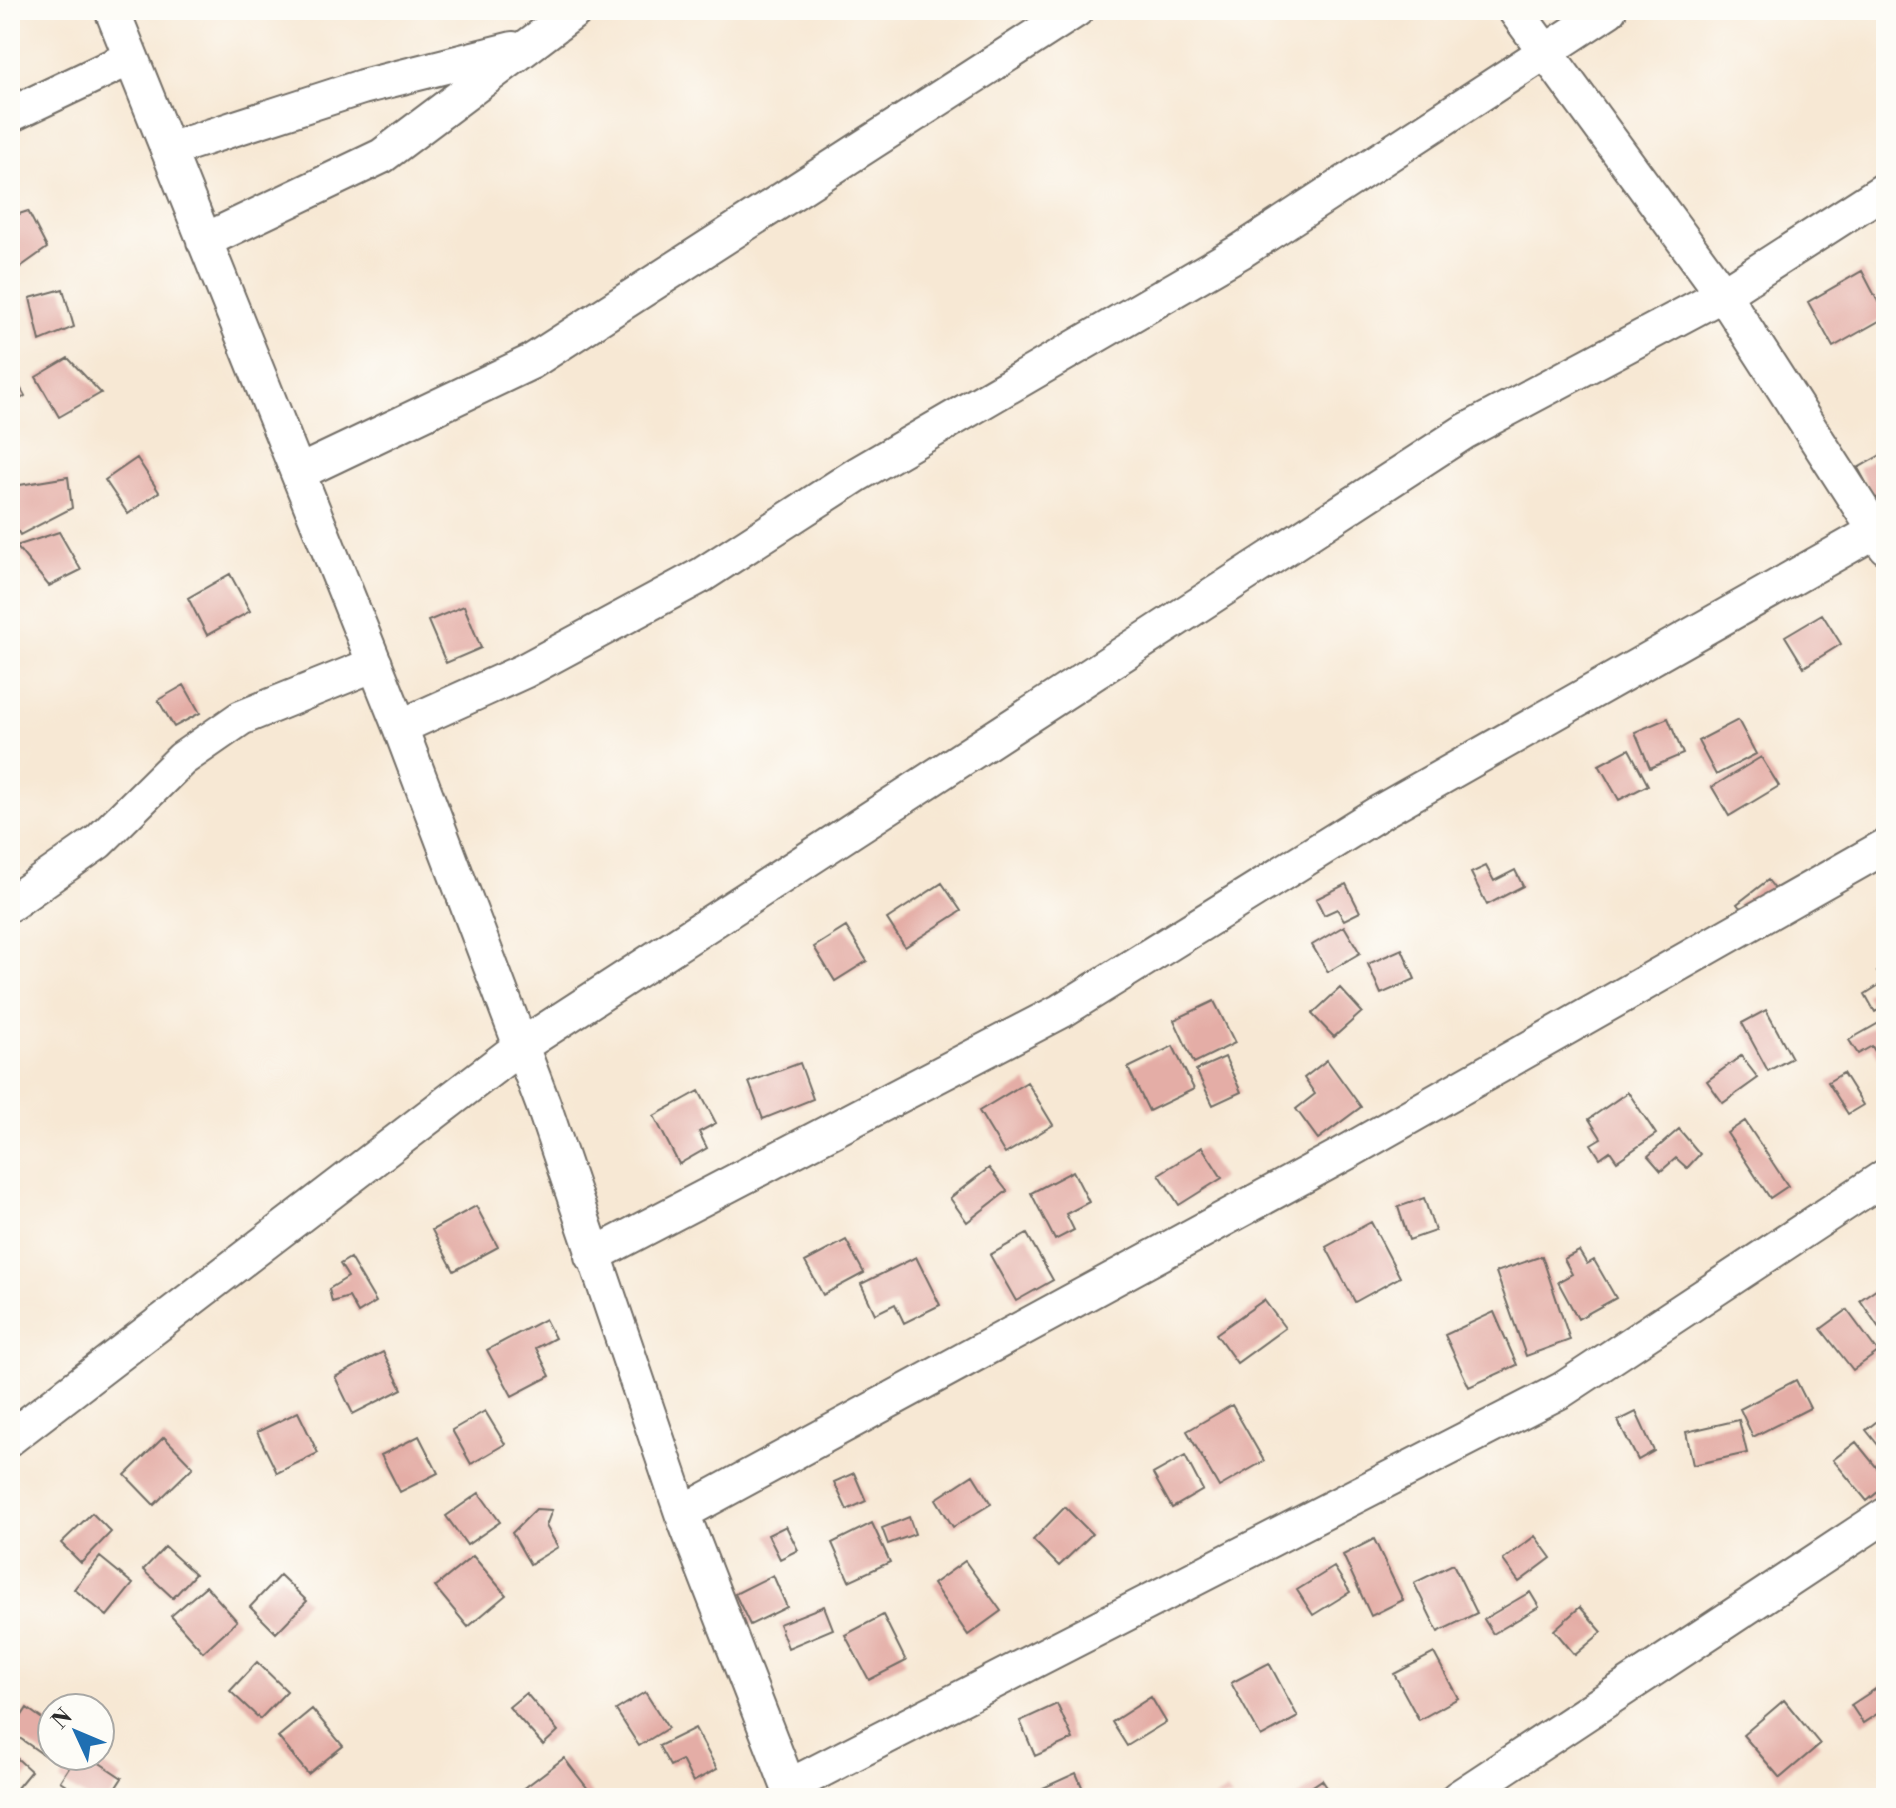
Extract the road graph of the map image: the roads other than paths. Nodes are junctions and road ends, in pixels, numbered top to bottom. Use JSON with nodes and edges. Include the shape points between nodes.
{"nodes":[{"id":1,"x":112,"y":10,"type":"edge"},
{"id":2,"x":576,"y":10,"type":"edge"},
{"id":3,"x":1076,"y":10,"type":"edge"},
{"id":4,"x":1515,"y":10,"type":"edge"},
{"id":5,"x":1609,"y":10,"type":"edge"},
{"id":6,"x":528,"y":45,"type":"junction"},
{"id":7,"x":1546,"y":52,"type":"junction"},
{"id":8,"x":130,"y":58,"type":"junction"},
{"id":9,"x":10,"y":115,"type":"edge"},
{"id":10,"x":168,"y":150,"type":"junction"},
{"id":11,"x":1886,"y":189,"type":"edge"},
{"id":12,"x":204,"y":241,"type":"junction"},
{"id":13,"x":1723,"y":294,"type":"junction"},
{"id":14,"x":300,"y":472,"type":"junction"},
{"id":15,"x":1883,"y":534,"type":"edge"},
{"id":16,"x":375,"y":664,"type":"junction"},
{"id":17,"x":400,"y":727,"type":"junction"},
{"id":18,"x":1886,"y":846,"type":"edge"},
{"id":19,"x":10,"y":904,"type":"edge"},
{"id":20,"x":521,"y":1046,"type":"junction"},
{"id":21,"x":1886,"y":1176,"type":"edge"},
{"id":22,"x":592,"y":1256,"type":"junction"},
{"id":23,"x":10,"y":1438,"type":"edge"},
{"id":24,"x":682,"y":1513,"type":"junction"},
{"id":25,"x":1886,"y":1515,"type":"edge"},
{"id":26,"x":792,"y":1792,"type":"edge"},
{"id":27,"x":1458,"y":1798,"type":"edge"}],
"edges":[{"from":1,"to":8,"type":"street"},
{"from":2,"to":6,"type":"street"},
{"from":3,"to":14,"type":"street","via":[[531,362]]},
{"from":4,"to":7,"type":"street"},
{"from":5,"to":7,"type":"street"},
{"from":6,"to":10,"type":"street","via":[[362,87]]},
{"from":6,"to":12,"type":"street","via":[[382,156]]},
{"from":7,"to":13,"type":"street"},
{"from":7,"to":17,"type":"street","via":[[1241,251],[858,474],[702,575],[524,671]]},
{"from":8,"to":9,"type":"street"},
{"from":8,"to":10,"type":"street"},
{"from":10,"to":12,"type":"street"},
{"from":11,"to":13,"type":"street"},
{"from":12,"to":14,"type":"street"},
{"from":13,"to":15,"type":"street"},
{"from":13,"to":20,"type":"street","via":[[1464,432]]},
{"from":14,"to":16,"type":"street"},
{"from":15,"to":22,"type":"street","via":[[1382,811],[1061,1011]]},
{"from":16,"to":17,"type":"street"},
{"from":16,"to":19,"type":"street","via":[[241,718],[182,759],[98,842]]},
{"from":17,"to":20,"type":"street"},
{"from":18,"to":24,"type":"street","via":[[1349,1151]]},
{"from":20,"to":22,"type":"street"},
{"from":20,"to":23,"type":"street"},
{"from":21,"to":26,"type":"street","via":[[1562,1390]]},
{"from":22,"to":24,"type":"street"},
{"from":24,"to":26,"type":"street"},
{"from":25,"to":27,"type":"street"}]}
